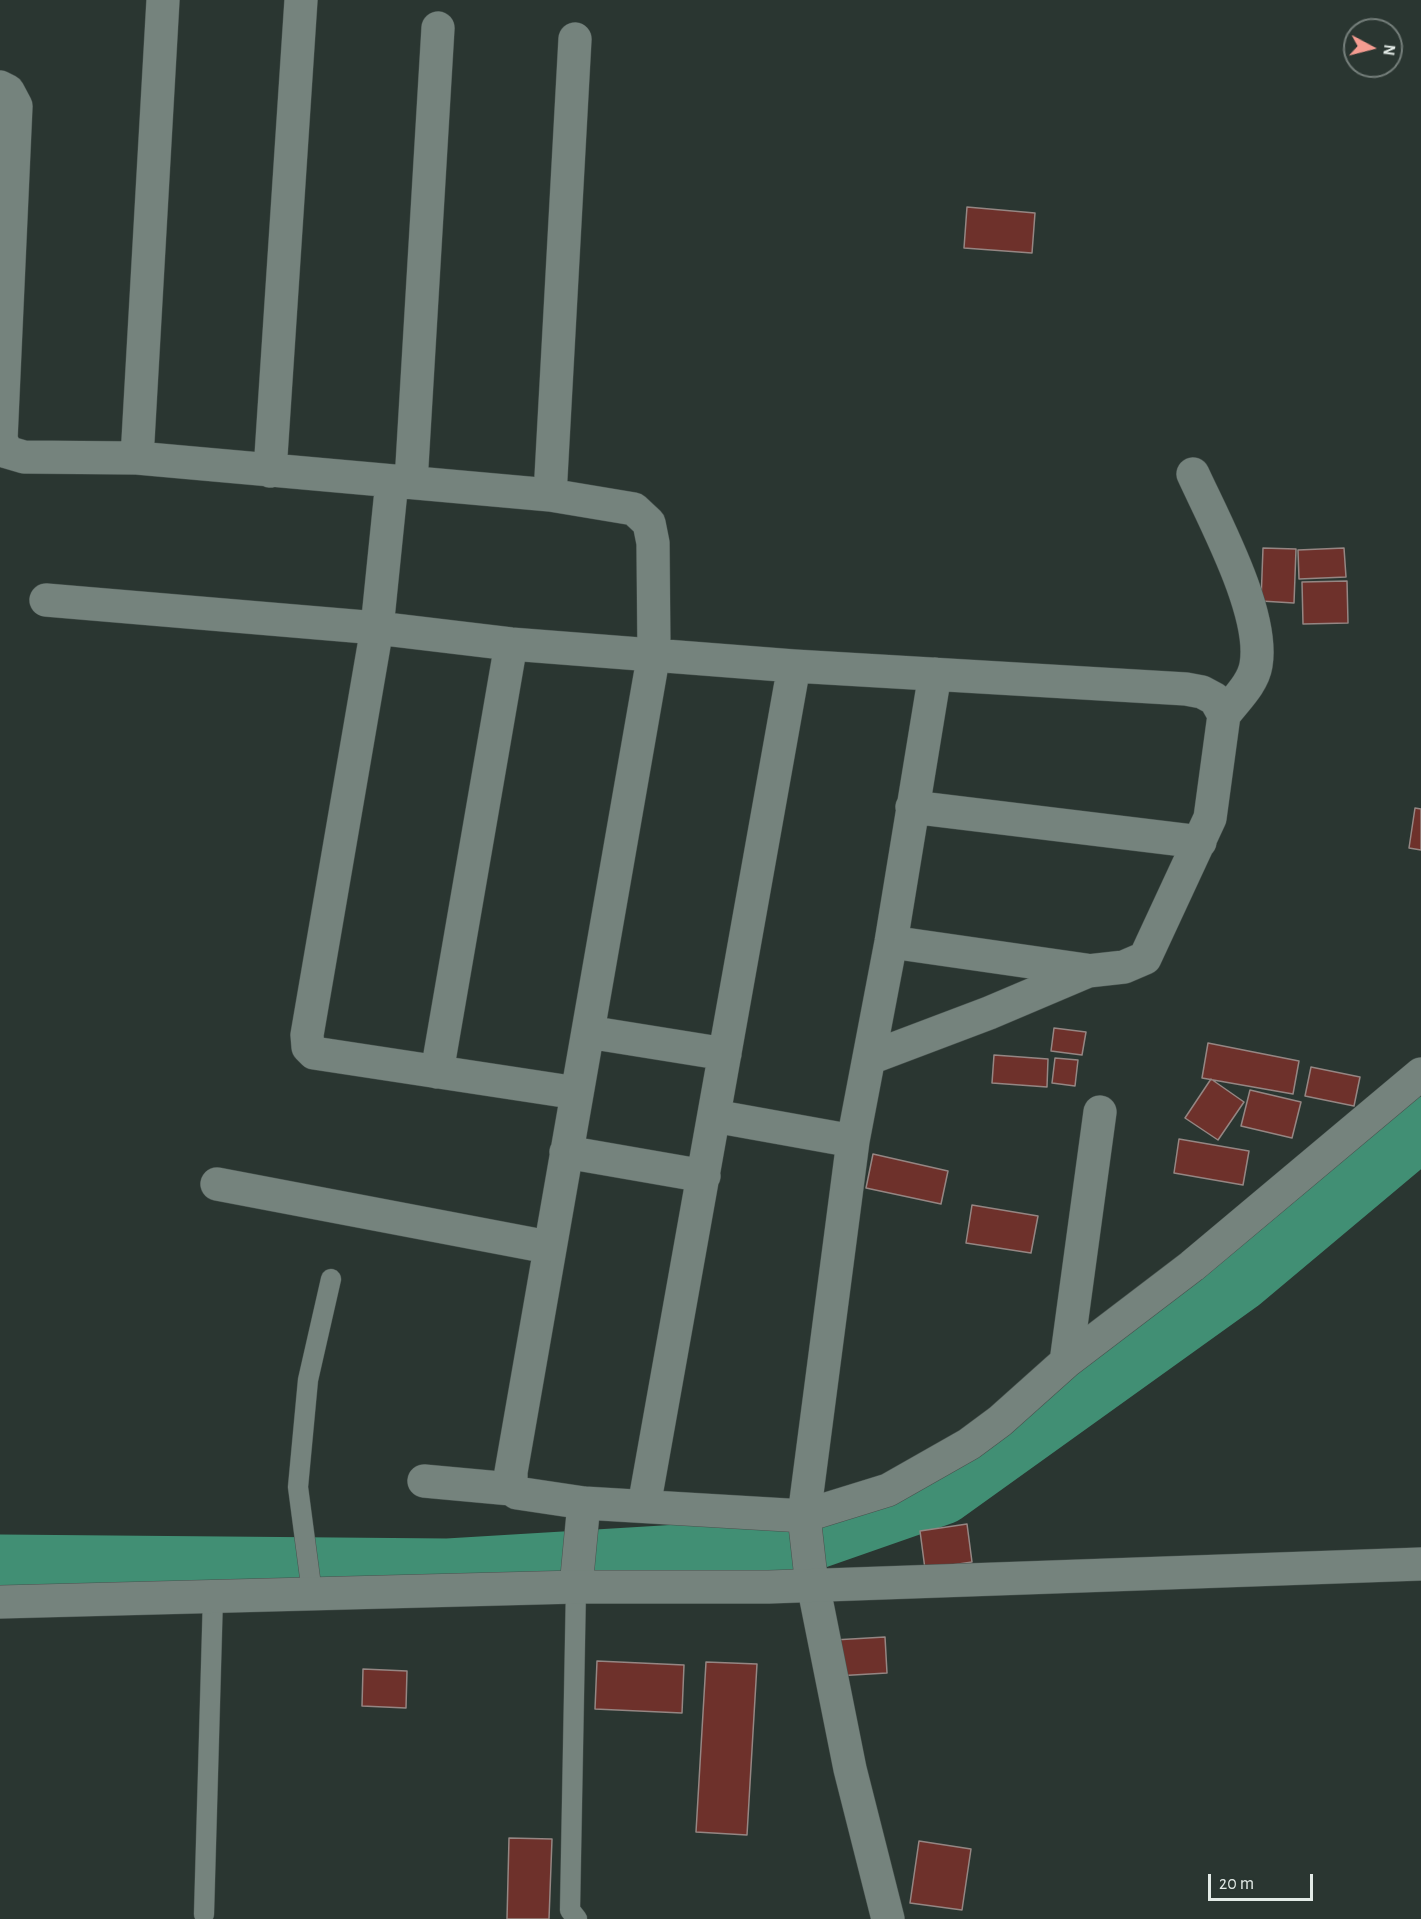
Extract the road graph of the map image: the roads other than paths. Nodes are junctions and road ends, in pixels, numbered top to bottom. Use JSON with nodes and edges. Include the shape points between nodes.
{"nodes":[{"id":1,"x":163,"y":0,"type":"edge"},
{"id":2,"x":301,"y":0,"type":"edge"},
{"id":3,"x":438,"y":28,"type":"dead end"},
{"id":4,"x":575,"y":39,"type":"dead end"},
{"id":5,"x":0,"y":87,"type":"edge"},
{"id":6,"x":137,"y":458,"type":"junction"},
{"id":7,"x":270,"y":471,"type":"junction"},
{"id":8,"x":1193,"y":474,"type":"dead end"},
{"id":9,"x":402,"y":482,"type":"junction"},
{"id":10,"x":550,"y":495,"type":"junction"},
{"id":11,"x":46,"y":600,"type":"dead end"},
{"id":12,"x":377,"y":628,"type":"junction"},
{"id":13,"x":512,"y":644,"type":"junction"},
{"id":14,"x":654,"y":653,"type":"junction"},
{"id":15,"x":795,"y":666,"type":"junction"},
{"id":16,"x":935,"y":674,"type":"junction"},
{"id":17,"x":1224,"y":715,"type":"junction"},
{"id":18,"x":912,"y":807,"type":"junction"},
{"id":19,"x":1200,"y":842,"type":"junction"},
{"id":20,"x":891,"y":942,"type":"junction"},
{"id":21,"x":1088,"y":971,"type":"junction"},
{"id":22,"x":588,"y":1032,"type":"junction"},
{"id":23,"x":725,"y":1054,"type":"junction"},
{"id":24,"x":870,"y":1058,"type":"junction"},
{"id":25,"x":437,"y":1072,"type":"junction"},
{"id":26,"x":1421,"y":1074,"type":"edge"},
{"id":27,"x":577,"y":1094,"type":"junction"},
{"id":28,"x":1100,"y":1112,"type":"dead end"},
{"id":29,"x":714,"y":1116,"type":"junction"},
{"id":30,"x":853,"y":1141,"type":"junction"},
{"id":31,"x":566,"y":1152,"type":"junction"},
{"id":32,"x":704,"y":1176,"type":"junction"},
{"id":33,"x":217,"y":1184,"type":"dead end"},
{"id":34,"x":548,"y":1247,"type":"junction"},
{"id":35,"x":331,"y":1279,"type":"dead end"},
{"id":36,"x":1066,"y":1362,"type":"junction"},
{"id":37,"x":424,"y":1482,"type":"dead end"},
{"id":38,"x":511,"y":1489,"type":"junction"},
{"id":39,"x":644,"y":1506,"type":"junction"},
{"id":40,"x":583,"y":1509,"type":"junction"},
{"id":41,"x":804,"y":1525,"type":"junction"},
{"id":42,"x":1421,"y":1564,"type":"edge"},
{"id":43,"x":812,"y":1577,"type":"junction"},
{"id":44,"x":576,"y":1579,"type":"junction"},
{"id":45,"x":312,"y":1593,"type":"junction"},
{"id":46,"x":213,"y":1596,"type":"junction"},
{"id":47,"x":0,"y":1602,"type":"edge"},
{"id":48,"x":204,"y":1914,"type":"dead end"},
{"id":49,"x":577,"y":1919,"type":"edge"},
{"id":50,"x":888,"y":1919,"type":"edge"}],
"edges":[{"from":1,"to":6,"type":"street"},
{"from":2,"to":7,"type":"street"},
{"from":3,"to":9,"type":"street"},
{"from":4,"to":10,"type":"street"},
{"from":5,"to":6,"type":"street","via":[[8,91],[16,106],[2,446],[7,452],[24,457]]},
{"from":6,"to":7,"type":"street"},
{"from":7,"to":9,"type":"street"},
{"from":8,"to":17,"type":"street","via":[[1253,610],[1258,639],[1256,667],[1245,689]]},
{"from":9,"to":10,"type":"street"},
{"from":9,"to":12,"type":"street"},
{"from":10,"to":14,"type":"street","via":[[625,506],[640,512],[649,523],[654,543]]},
{"from":11,"to":12,"type":"street"},
{"from":12,"to":13,"type":"street"},
{"from":12,"to":25,"type":"street","via":[[307,1041],[314,1053]]},
{"from":13,"to":14,"type":"street"},
{"from":13,"to":25,"type":"street"},
{"from":14,"to":15,"type":"street"},
{"from":14,"to":22,"type":"street"},
{"from":15,"to":16,"type":"street"},
{"from":15,"to":23,"type":"street"},
{"from":16,"to":17,"type":"street","via":[[1186,689],[1215,699]]},
{"from":16,"to":18,"type":"street"},
{"from":17,"to":19,"type":"street","via":[[1210,818]]},
{"from":18,"to":19,"type":"street"},
{"from":18,"to":20,"type":"street"},
{"from":19,"to":21,"type":"street","via":[[1144,958],[1124,967]]},
{"from":20,"to":21,"type":"street"},
{"from":20,"to":24,"type":"street"},
{"from":21,"to":24,"type":"street"},
{"from":22,"to":23,"type":"street"},
{"from":22,"to":27,"type":"street"},
{"from":23,"to":29,"type":"street"},
{"from":24,"to":30,"type":"street"},
{"from":25,"to":27,"type":"street"},
{"from":26,"to":36,"type":"street","via":[[1192,1266]]},
{"from":27,"to":31,"type":"street"},
{"from":28,"to":36,"type":"street"},
{"from":29,"to":30,"type":"street"},
{"from":29,"to":32,"type":"street"},
{"from":30,"to":41,"type":"street"},
{"from":31,"to":32,"type":"street"},
{"from":31,"to":34,"type":"street"},
{"from":32,"to":39,"type":"street"},
{"from":33,"to":34,"type":"street"},
{"from":34,"to":38,"type":"street"},
{"from":35,"to":45,"type":"lane","via":[[308,1380],[298,1486]]},
{"from":36,"to":41,"type":"street","via":[[969,1444],[888,1490]]},
{"from":37,"to":38,"type":"street"},
{"from":38,"to":40,"type":"street","via":[[517,1494]]},
{"from":39,"to":40,"type":"street"},
{"from":39,"to":41,"type":"street"},
{"from":40,"to":44,"type":"street"},
{"from":41,"to":43,"type":"street"},
{"from":42,"to":43,"type":"street"},
{"from":43,"to":44,"type":"street"},
{"from":43,"to":50,"type":"street","via":[[850,1769]]},
{"from":44,"to":45,"type":"street"},
{"from":44,"to":49,"type":"lane","via":[[570,1910]]},
{"from":45,"to":46,"type":"street"},
{"from":46,"to":47,"type":"street"},
{"from":46,"to":48,"type":"lane"}]}
